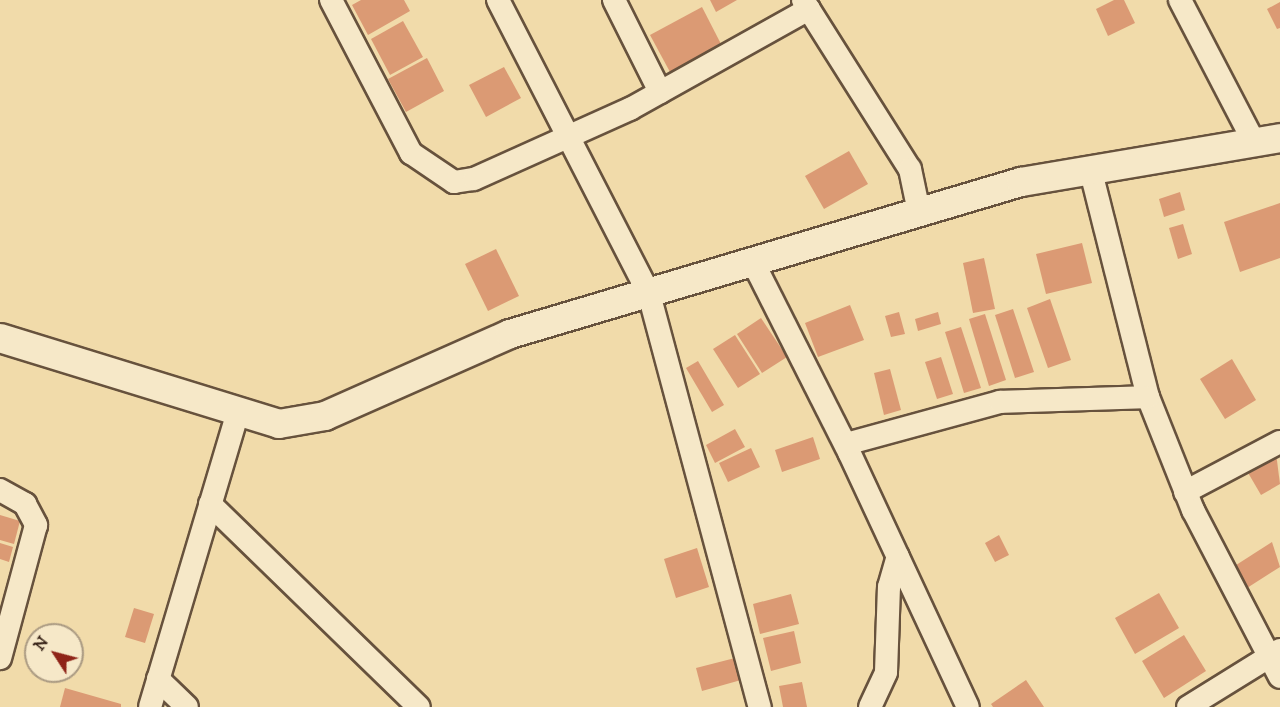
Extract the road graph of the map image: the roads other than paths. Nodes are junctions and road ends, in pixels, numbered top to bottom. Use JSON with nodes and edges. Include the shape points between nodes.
{"nodes":[{"id":1,"x":331,"y":0,"type":"edge"},
{"id":2,"x":498,"y":0,"type":"edge"},
{"id":3,"x":614,"y":0,"type":"edge"},
{"id":4,"x":1180,"y":0,"type":"edge"},
{"id":5,"x":806,"y":5,"type":"edge"},
{"id":6,"x":660,"y":92,"type":"junction"},
{"id":7,"x":571,"y":137,"type":"junction"},
{"id":8,"x":1267,"y":140,"type":"edge"},
{"id":9,"x":1090,"y":168,"type":"junction"},
{"id":10,"x":919,"y":212,"type":"junction"},
{"id":11,"x":753,"y":262,"type":"junction"},
{"id":12,"x":649,"y":294,"type":"junction"},
{"id":13,"x":0,"y":338,"type":"edge"},
{"id":14,"x":1148,"y":397,"type":"junction"},
{"id":15,"x":238,"y":411,"type":"junction"},
{"id":16,"x":1280,"y":442,"type":"edge"},
{"id":17,"x":846,"y":444,"type":"junction"},
{"id":18,"x":0,"y":490,"type":"edge"},
{"id":19,"x":1185,"y":492,"type":"junction"},
{"id":20,"x":210,"y":504,"type":"junction"},
{"id":21,"x":898,"y":556,"type":"junction"},
{"id":22,"x":2,"y":648,"type":"edge"},
{"id":23,"x":1275,"y":653,"type":"edge"},
{"id":24,"x":1280,"y":677,"type":"edge"},
{"id":25,"x":158,"y":680,"type":"junction"},
{"id":26,"x":150,"y":707,"type":"edge"},
{"id":27,"x":187,"y":707,"type":"edge"},
{"id":28,"x":419,"y":707,"type":"edge"},
{"id":29,"x":760,"y":707,"type":"edge"},
{"id":30,"x":870,"y":707,"type":"edge"},
{"id":31,"x":968,"y":707,"type":"edge"},
{"id":32,"x":1188,"y":707,"type":"edge"}],
"edges":[{"from":1,"to":7,"type":"street","via":[[411,153],[430,171],[454,182],[474,179]]},
{"from":2,"to":7,"type":"street"},
{"from":3,"to":6,"type":"street"},
{"from":4,"to":8,"type":"street"},
{"from":5,"to":6,"type":"street"},
{"from":5,"to":10,"type":"street","via":[[910,169]]},
{"from":6,"to":7,"type":"street"},
{"from":7,"to":12,"type":"street"},
{"from":8,"to":9,"type":"street"},
{"from":9,"to":10,"type":"street"},
{"from":9,"to":14,"type":"street"},
{"from":10,"to":11,"type":"street"},
{"from":11,"to":12,"type":"street"},
{"from":11,"to":17,"type":"street"},
{"from":12,"to":15,"type":"street","via":[[510,334],[325,416],[279,424]]},
{"from":12,"to":29,"type":"street"},
{"from":13,"to":15,"type":"street"},
{"from":14,"to":17,"type":"street","via":[[1000,402]]},
{"from":14,"to":19,"type":"street"},
{"from":15,"to":20,"type":"street"},
{"from":16,"to":19,"type":"street"},
{"from":17,"to":21,"type":"street"},
{"from":18,"to":22,"type":"street","via":[[25,504],[36,525]]},
{"from":19,"to":23,"type":"street"},
{"from":20,"to":25,"type":"street"},
{"from":20,"to":28,"type":"street"},
{"from":21,"to":30,"type":"street","via":[[889,587],[886,672]]},
{"from":21,"to":31,"type":"street"},
{"from":23,"to":24,"type":"street"},
{"from":23,"to":32,"type":"street"},
{"from":25,"to":26,"type":"street"},
{"from":25,"to":27,"type":"street"}]}
